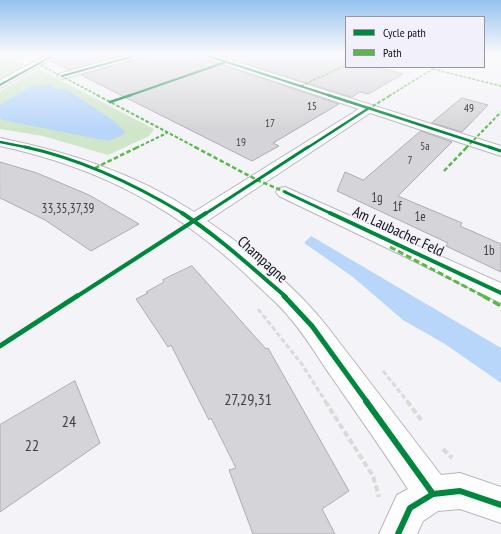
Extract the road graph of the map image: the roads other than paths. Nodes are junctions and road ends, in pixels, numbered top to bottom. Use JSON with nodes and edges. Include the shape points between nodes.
{"nodes":[{"id":1,"x":11,"y":79,"type":"edge"},
{"id":2,"x":279,"y":79,"type":"edge"},
{"id":3,"x":0,"y":85,"type":"edge"},
{"id":4,"x":369,"y":108,"type":"junction"},
{"id":5,"x":0,"y":142,"type":"edge"},
{"id":6,"x":501,"y":151,"type":"edge"},
{"id":7,"x":285,"y":192,"type":"dead end"},
{"id":8,"x":194,"y":221,"type":"junction"},
{"id":9,"x":501,"y":293,"type":"edge"},
{"id":10,"x":433,"y":494,"type":"junction"},
{"id":11,"x":501,"y":506,"type":"edge"},
{"id":12,"x":398,"y":534,"type":"edge"}],
"edges":[{"from":1,"to":3,"type":"street"},
{"from":2,"to":4,"type":"street"},
{"from":4,"to":6,"type":"street"},
{"from":4,"to":8,"type":"street"},
{"from":5,"to":8,"type":"street","name":"Champagne","via":[[38,150],[95,168],[168,203]]},
{"from":7,"to":9,"type":"street","name":"Am Laubacher Feld"},
{"from":8,"to":10,"type":"street","name":"Champagne","via":[[260,273],[301,313]]},
{"from":10,"to":11,"type":"street","via":[[460,491]]},
{"from":10,"to":12,"type":"street","via":[[410,508]]}]}
